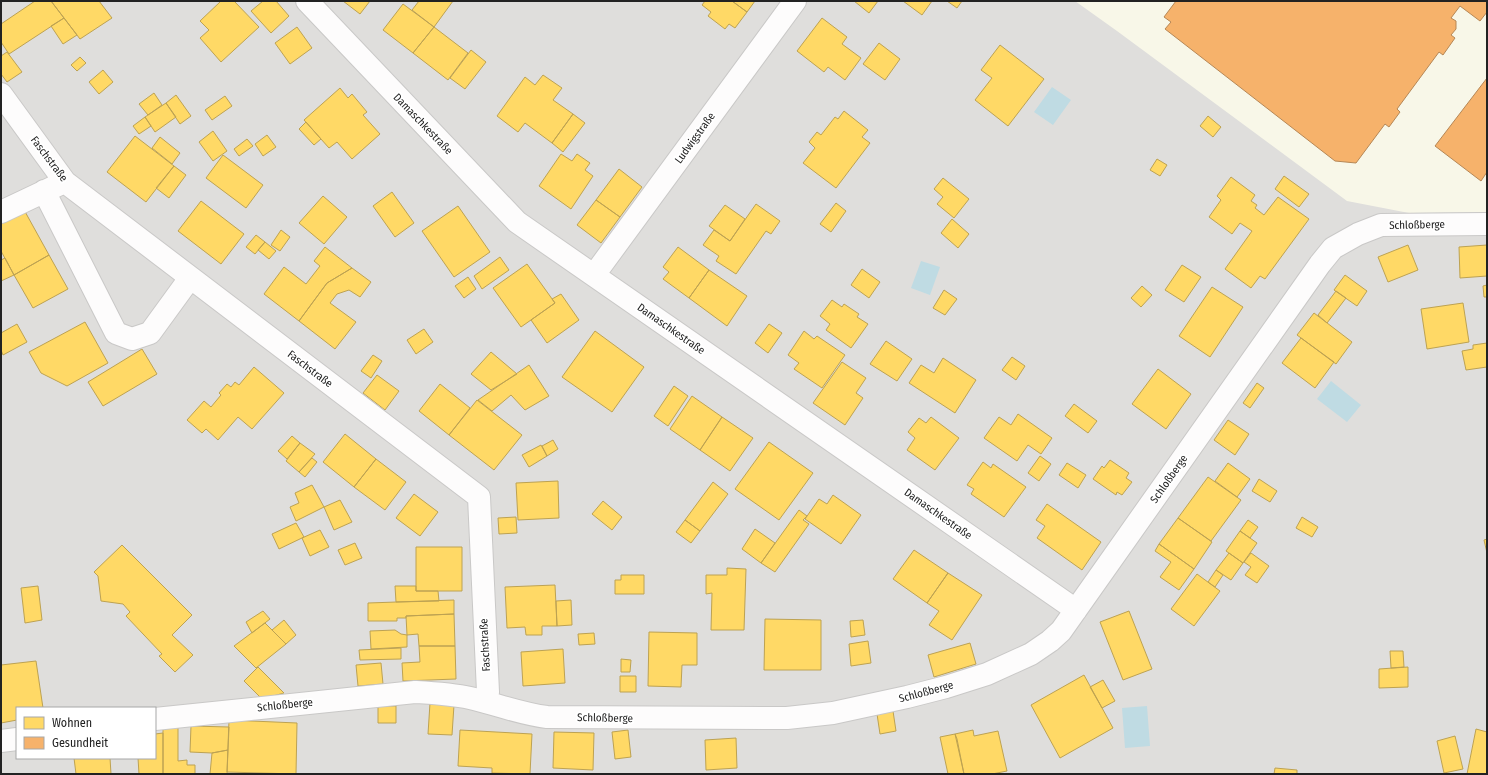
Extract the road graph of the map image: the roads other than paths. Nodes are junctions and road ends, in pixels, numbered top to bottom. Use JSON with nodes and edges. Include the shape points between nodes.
{"nodes":[{"id":1,"x":307,"y":1,"type":"edge"},
{"id":2,"x":795,"y":1,"type":"edge"},
{"id":3,"x":1,"y":94,"type":"edge"},
{"id":4,"x":65,"y":182,"type":"junction"},
{"id":5,"x":44,"y":191,"type":"junction"},
{"id":6,"x":1,"y":212,"type":"edge"},
{"id":7,"x":1487,"y":224,"type":"edge"},
{"id":8,"x":594,"y":275,"type":"junction"},
{"id":9,"x":190,"y":278,"type":"junction"},
{"id":10,"x":1076,"y":610,"type":"junction"},
{"id":11,"x":486,"y":702,"type":"junction"},
{"id":12,"x":156,"y":719,"type":"edge"},
{"id":13,"x":16,"y":739,"type":"edge"},
{"id":14,"x":1,"y":741,"type":"edge"}],
"edges":[{"from":1,"to":8,"type":"street","name":"Damaschkestraße","via":[[512,218]]},
{"from":2,"to":8,"type":"street","name":"Ludwigstraße"},
{"from":3,"to":4,"type":"street","name":"Faschstraße"},
{"from":4,"to":5,"type":"street"},
{"from":4,"to":9,"type":"street","name":"Faschstraße"},
{"from":5,"to":6,"type":"street"},
{"from":5,"to":9,"type":"street","via":[[116,333],[132,339],[150,332]]},
{"from":7,"to":10,"type":"street","name":"Schloßberge","via":[[1381,225],[1333,248]]},
{"from":8,"to":10,"type":"street","name":"Damaschkestraße"},
{"from":9,"to":11,"type":"street","name":"Faschstraße","via":[[479,497],[488,688]]},
{"from":10,"to":11,"type":"street","name":"Schloßberge","via":[[1061,631],[1050,641],[998,669],[946,687],[832,713],[788,718],[551,717]]},
{"from":11,"to":12,"type":"street","name":"Schloßberge","via":[[449,694],[407,692]]},
{"from":13,"to":14,"type":"street"}]}
